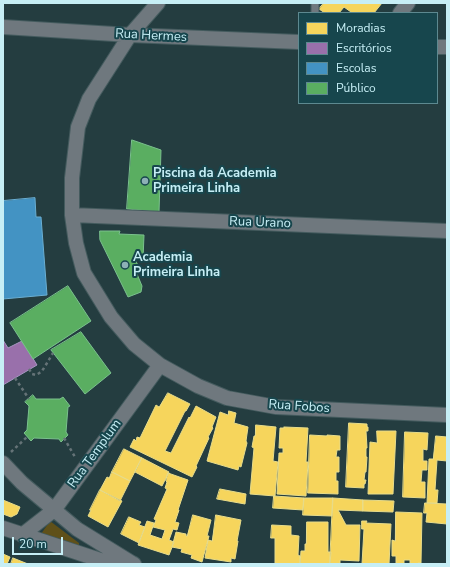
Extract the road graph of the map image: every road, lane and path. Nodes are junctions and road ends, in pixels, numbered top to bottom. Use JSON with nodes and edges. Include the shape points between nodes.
{"nodes":[{"id":1,"x":158,"y":3,"type":"edge"},
{"id":2,"x":408,"y":3,"type":"edge"},
{"id":3,"x":401,"y":12,"type":"edge"},
{"id":4,"x":3,"y":27,"type":"edge"},
{"id":5,"x":130,"y":35,"type":"junction"},
{"id":6,"x":298,"y":42,"type":"edge"},
{"id":7,"x":72,"y":215,"type":"junction"},
{"id":8,"x":447,"y":231,"type":"edge"},
{"id":9,"x":53,"y":352,"type":"dead end"},
{"id":10,"x":160,"y":365,"type":"junction"},
{"id":11,"x":29,"y":370,"type":"dead end"},
{"id":12,"x":15,"y":378,"type":"dead end"},
{"id":13,"x":29,"y":399,"type":"dead end"},
{"id":14,"x":447,"y":415,"type":"edge"},
{"id":15,"x":27,"y":437,"type":"dead end"},
{"id":16,"x":64,"y":438,"type":"dead end"},
{"id":17,"x":7,"y":458,"type":"edge"},
{"id":18,"x":75,"y":458,"type":"dead end"},
{"id":19,"x":54,"y":510,"type":"junction"},
{"id":20,"x":3,"y":528,"type":"edge"},
{"id":21,"x":22,"y":535,"type":"junction"},
{"id":22,"x":133,"y":564,"type":"edge"}],
"edges":[{"from":1,"to":5,"type":"street","name":"Rua Fobos"},
{"from":2,"to":3,"type":"street"},
{"from":4,"to":5,"type":"street","name":"Rua Hermes"},
{"from":5,"to":6,"type":"street","name":"Rua Hermes"},
{"from":5,"to":7,"type":"street","name":"Rua Fobos","via":[[89,98],[78,127],[72,178]]},
{"from":7,"to":8,"type":"street","name":"Rua Urano"},
{"from":7,"to":10,"type":"street","name":"Rua Fobos","via":[[84,274],[111,317],[134,344]]},
{"from":9,"to":11,"type":"path","via":[[41,372],[36,375]]},
{"from":10,"to":14,"type":"street","name":"Rua Fobos","via":[[198,386],[227,398],[276,407]]},
{"from":10,"to":19,"type":"street","name":"Rua Templum"},
{"from":12,"to":13,"type":"path"},
{"from":15,"to":17,"type":"path"},
{"from":16,"to":18,"type":"path"},
{"from":17,"to":19,"type":"street","via":[[22,483]]},
{"from":19,"to":21,"type":"street","name":"Rua Templum"},
{"from":19,"to":22,"type":"street","via":[[77,529]]},
{"from":20,"to":21,"type":"street"},
{"from":21,"to":22,"type":"street","via":[[100,560]]}]}
